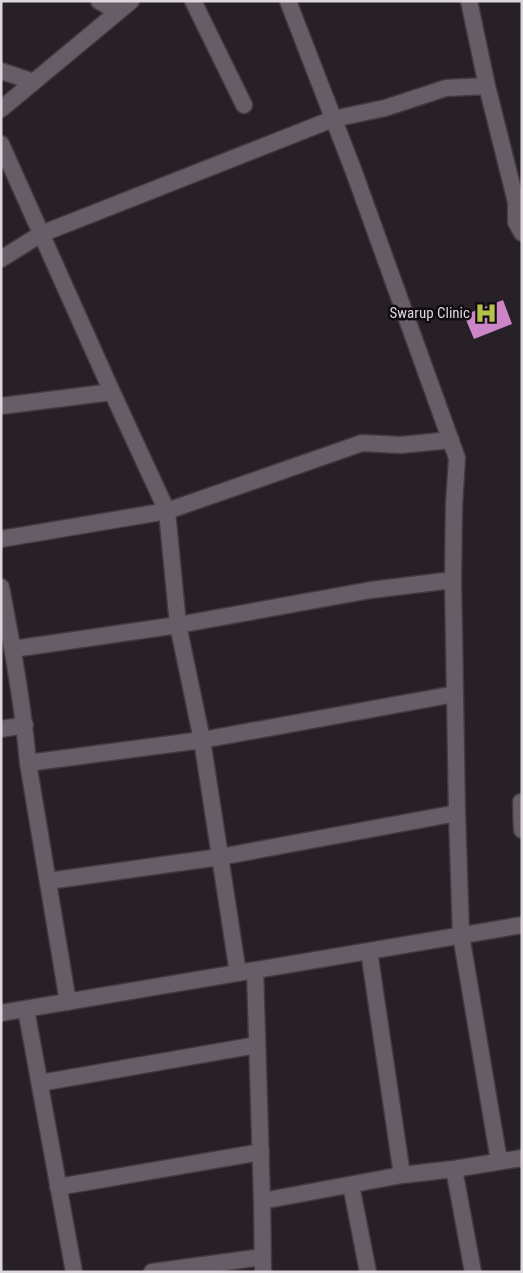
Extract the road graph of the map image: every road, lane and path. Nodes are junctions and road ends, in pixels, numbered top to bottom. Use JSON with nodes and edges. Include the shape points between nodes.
{"nodes":[{"id":1,"x":99,"y":1,"type":"edge"},
{"id":2,"x":131,"y":1,"type":"edge"},
{"id":3,"x":193,"y":1,"type":"edge"},
{"id":4,"x":288,"y":1,"type":"edge"},
{"id":5,"x":469,"y":1,"type":"edge"},
{"id":6,"x":118,"y":12,"type":"junction"},
{"id":7,"x":1,"y":71,"type":"edge"},
{"id":8,"x":34,"y":82,"type":"junction"},
{"id":9,"x":487,"y":86,"type":"junction"},
{"id":10,"x":244,"y":105,"type":"dead end"},
{"id":11,"x":1,"y":109,"type":"edge"},
{"id":12,"x":333,"y":119,"type":"junction"},
{"id":13,"x":1,"y":144,"type":"edge"},
{"id":14,"x":516,"y":175,"type":"edge"},
{"id":15,"x":522,"y":233,"type":"edge"},
{"id":16,"x":41,"y":234,"type":"junction"},
{"id":17,"x":1,"y":259,"type":"edge"},
{"id":18,"x":112,"y":392,"type":"junction"},
{"id":19,"x":1,"y":406,"type":"edge"},
{"id":20,"x":451,"y":440,"type":"junction"},
{"id":21,"x":167,"y":511,"type":"junction"},
{"id":22,"x":1,"y":539,"type":"edge"},
{"id":23,"x":453,"y":580,"type":"junction"},
{"id":24,"x":1,"y":587,"type":"edge"},
{"id":25,"x":178,"y":625,"type":"junction"},
{"id":26,"x":13,"y":649,"type":"junction"},
{"id":27,"x":455,"y":694,"type":"junction"},
{"id":28,"x":25,"y":725,"type":"junction"},
{"id":29,"x":1,"y":729,"type":"edge"},
{"id":30,"x":202,"y":740,"type":"junction"},
{"id":31,"x":28,"y":763,"type":"junction"},
{"id":32,"x":521,"y":802,"type":"edge"},
{"id":33,"x":457,"y":814,"type":"junction"},
{"id":34,"x":522,"y":830,"type":"edge"},
{"id":35,"x":220,"y":857,"type":"junction"},
{"id":36,"x":48,"y":881,"type":"junction"},
{"id":37,"x":522,"y":925,"type":"edge"},
{"id":38,"x":461,"y":935,"type":"junction"},
{"id":39,"x":369,"y":951,"type":"junction"},
{"id":40,"x":255,"y":970,"type":"junction"},
{"id":41,"x":238,"y":973,"type":"junction"},
{"id":42,"x":68,"y":1002,"type":"junction"},
{"id":43,"x":26,"y":1009,"type":"junction"},
{"id":44,"x":1,"y":1013,"type":"edge"},
{"id":45,"x":257,"y":1045,"type":"junction"},
{"id":46,"x":40,"y":1083,"type":"junction"},
{"id":47,"x":260,"y":1152,"type":"junction"},
{"id":48,"x":522,"y":1158,"type":"edge"},
{"id":49,"x":499,"y":1161,"type":"junction"},
{"id":50,"x":454,"y":1169,"type":"junction"},
{"id":51,"x":402,"y":1175,"type":"junction"},
{"id":52,"x":351,"y":1184,"type":"junction"},
{"id":53,"x":58,"y":1187,"type":"junction"},
{"id":54,"x":262,"y":1201,"type":"junction"},
{"id":55,"x":263,"y":1264,"type":"edge"},
{"id":56,"x":74,"y":1272,"type":"edge"},
{"id":57,"x":152,"y":1272,"type":"edge"},
{"id":58,"x":368,"y":1272,"type":"edge"},
{"id":59,"x":473,"y":1272,"type":"edge"}],
"edges":[{"from":1,"to":6,"type":"street"},
{"from":2,"to":6,"type":"street"},
{"from":3,"to":10,"type":"street"},
{"from":4,"to":12,"type":"street"},
{"from":5,"to":9,"type":"street"},
{"from":6,"to":8,"type":"street"},
{"from":7,"to":8,"type":"street"},
{"from":8,"to":11,"type":"street"},
{"from":9,"to":12,"type":"street","via":[[446,88],[385,108]]},
{"from":9,"to":14,"type":"street"},
{"from":12,"to":16,"type":"street"},
{"from":12,"to":20,"type":"street"},
{"from":13,"to":16,"type":"street"},
{"from":14,"to":15,"type":"street","via":[[516,222]]},
{"from":16,"to":17,"type":"street"},
{"from":16,"to":18,"type":"street"},
{"from":18,"to":19,"type":"street"},
{"from":18,"to":21,"type":"street"},
{"from":20,"to":21,"type":"street","via":[[362,443]]},
{"from":20,"to":23,"type":"street","via":[[457,458]]},
{"from":21,"to":22,"type":"street"},
{"from":21,"to":25,"type":"street"},
{"from":23,"to":25,"type":"street","via":[[372,590]]},
{"from":23,"to":27,"type":"street"},
{"from":24,"to":26,"type":"street"},
{"from":25,"to":26,"type":"street"},
{"from":25,"to":30,"type":"street"},
{"from":26,"to":28,"type":"street"},
{"from":27,"to":30,"type":"street"},
{"from":27,"to":33,"type":"street"},
{"from":28,"to":29,"type":"street"},
{"from":28,"to":31,"type":"street"},
{"from":30,"to":31,"type":"street"},
{"from":30,"to":35,"type":"street"},
{"from":31,"to":36,"type":"street"},
{"from":32,"to":34,"type":"street"},
{"from":33,"to":35,"type":"street"},
{"from":33,"to":38,"type":"street"},
{"from":35,"to":36,"type":"street"},
{"from":35,"to":41,"type":"street"},
{"from":36,"to":42,"type":"street"},
{"from":37,"to":38,"type":"street"},
{"from":38,"to":39,"type":"street"},
{"from":38,"to":49,"type":"street"},
{"from":39,"to":40,"type":"street"},
{"from":39,"to":51,"type":"street"},
{"from":40,"to":41,"type":"street"},
{"from":40,"to":45,"type":"street"},
{"from":41,"to":42,"type":"street"},
{"from":42,"to":43,"type":"street"},
{"from":43,"to":44,"type":"street"},
{"from":43,"to":46,"type":"street"},
{"from":45,"to":46,"type":"street"},
{"from":45,"to":47,"type":"street"},
{"from":46,"to":53,"type":"street"},
{"from":47,"to":53,"type":"street"},
{"from":47,"to":54,"type":"street"},
{"from":48,"to":49,"type":"street"},
{"from":49,"to":50,"type":"street"},
{"from":50,"to":51,"type":"street"},
{"from":50,"to":59,"type":"street"},
{"from":51,"to":52,"type":"street"},
{"from":52,"to":54,"type":"street"},
{"from":52,"to":58,"type":"street"},
{"from":53,"to":56,"type":"street"},
{"from":54,"to":55,"type":"street"},
{"from":55,"to":57,"type":"street"}]}
